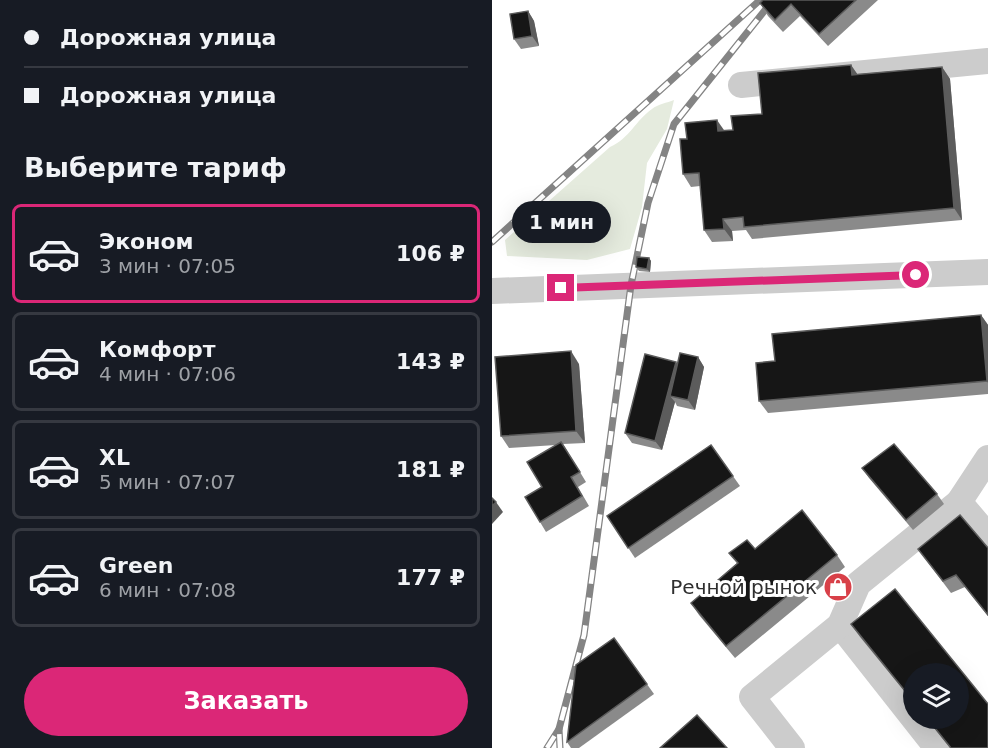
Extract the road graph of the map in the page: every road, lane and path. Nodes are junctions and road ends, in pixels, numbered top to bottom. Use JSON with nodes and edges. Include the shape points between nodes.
{"nodes":[{"id":1,"x":988,"y":61,"type":"edge"},
{"id":2,"x":741,"y":85,"type":"dead end"},
{"id":3,"x":988,"y":272,"type":"edge"},
{"id":4,"x":492,"y":291,"type":"edge"},
{"id":5,"x":988,"y":458,"type":"edge"},
{"id":6,"x":959,"y":502,"type":"junction"},
{"id":7,"x":988,"y":536,"type":"edge"},
{"id":8,"x":840,"y":625,"type":"junction"},
{"id":9,"x":792,"y":748,"type":"edge"},
{"id":10,"x":937,"y":748,"type":"edge"}],
"edges":[{"from":1,"to":2,"type":"street"},
{"from":3,"to":4,"type":"street"},
{"from":5,"to":6,"type":"street"},
{"from":6,"to":7,"type":"street"},
{"from":6,"to":8,"type":"street","via":[[858,584]]},
{"from":8,"to":9,"type":"street","via":[[752,698]]},
{"from":8,"to":10,"type":"street"}]}
